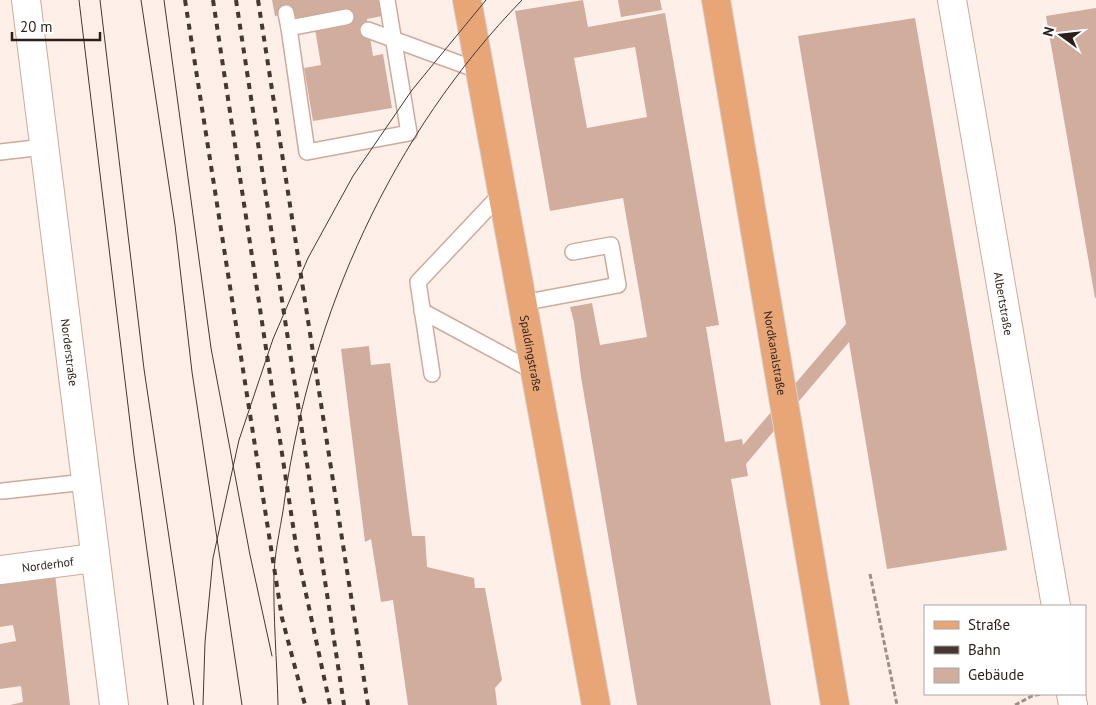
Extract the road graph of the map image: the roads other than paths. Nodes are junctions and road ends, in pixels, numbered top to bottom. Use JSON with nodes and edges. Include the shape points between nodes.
{"nodes":[{"id":1,"x":26,"y":0,"type":"edge"},
{"id":2,"x":387,"y":0,"type":"edge"},
{"id":3,"x":467,"y":0,"type":"edge"},
{"id":4,"x":716,"y":0,"type":"edge"},
{"id":5,"x":952,"y":0,"type":"edge"},
{"id":6,"x":286,"y":13,"type":"dead end"},
{"id":7,"x":346,"y":17,"type":"dead end"},
{"id":8,"x":289,"y":28,"type":"junction"},
{"id":9,"x":368,"y":30,"type":"dead end"},
{"id":10,"x":394,"y":40,"type":"junction"},
{"id":11,"x":480,"y":71,"type":"junction"},
{"id":12,"x":44,"y":147,"type":"junction"},
{"id":13,"x":0,"y":152,"type":"edge"},
{"id":14,"x":502,"y":192,"type":"junction"},
{"id":15,"x":573,"y":252,"type":"dead end"},
{"id":16,"x":522,"y":303,"type":"junction"},
{"id":17,"x":422,"y":310,"type":"junction"},
{"id":18,"x":535,"y":372,"type":"junction"},
{"id":19,"x":432,"y":374,"type":"dead end"},
{"id":20,"x":85,"y":482,"type":"junction"},
{"id":21,"x":3,"y":491,"type":"dead end"},
{"id":22,"x":94,"y":558,"type":"junction"},
{"id":23,"x":0,"y":570,"type":"edge"},
{"id":24,"x":1056,"y":605,"type":"edge"},
{"id":25,"x":114,"y":705,"type":"edge"},
{"id":26,"x":596,"y":705,"type":"edge"},
{"id":27,"x":835,"y":705,"type":"edge"}],
"edges":[{"from":1,"to":12,"type":"street","name":"Norderstraße"},
{"from":2,"to":10,"type":"lane"},
{"from":3,"to":11,"type":"main road","name":"Spaldingstraße"},
{"from":4,"to":27,"type":"main road","name":"Nordkanalstraße"},
{"from":5,"to":24,"type":"street","name":"Albertstraße"},
{"from":6,"to":8,"type":"lane"},
{"from":7,"to":8,"type":"lane"},
{"from":8,"to":10,"type":"lane","via":[[308,152],[409,133]]},
{"from":9,"to":10,"type":"lane"},
{"from":10,"to":11,"type":"lane"},
{"from":11,"to":14,"type":"main road","name":"Spaldingstraße"},
{"from":12,"to":13,"type":"lane"},
{"from":12,"to":20,"type":"street","name":"Norderstraße"},
{"from":14,"to":16,"type":"main road","name":"Spaldingstraße"},
{"from":14,"to":17,"type":"lane","via":[[418,282]]},
{"from":15,"to":16,"type":"lane","via":[[611,245],[618,285]]},
{"from":16,"to":18,"type":"main road","name":"Spaldingstraße"},
{"from":17,"to":18,"type":"lane"},
{"from":17,"to":19,"type":"lane"},
{"from":18,"to":26,"type":"main road","name":"Spaldingstraße"},
{"from":20,"to":21,"type":"lane"},
{"from":20,"to":22,"type":"street","name":"Norderstraße"},
{"from":22,"to":23,"type":"street","name":"Norderhof"},
{"from":22,"to":25,"type":"street","name":"Norderstraße"}]}
